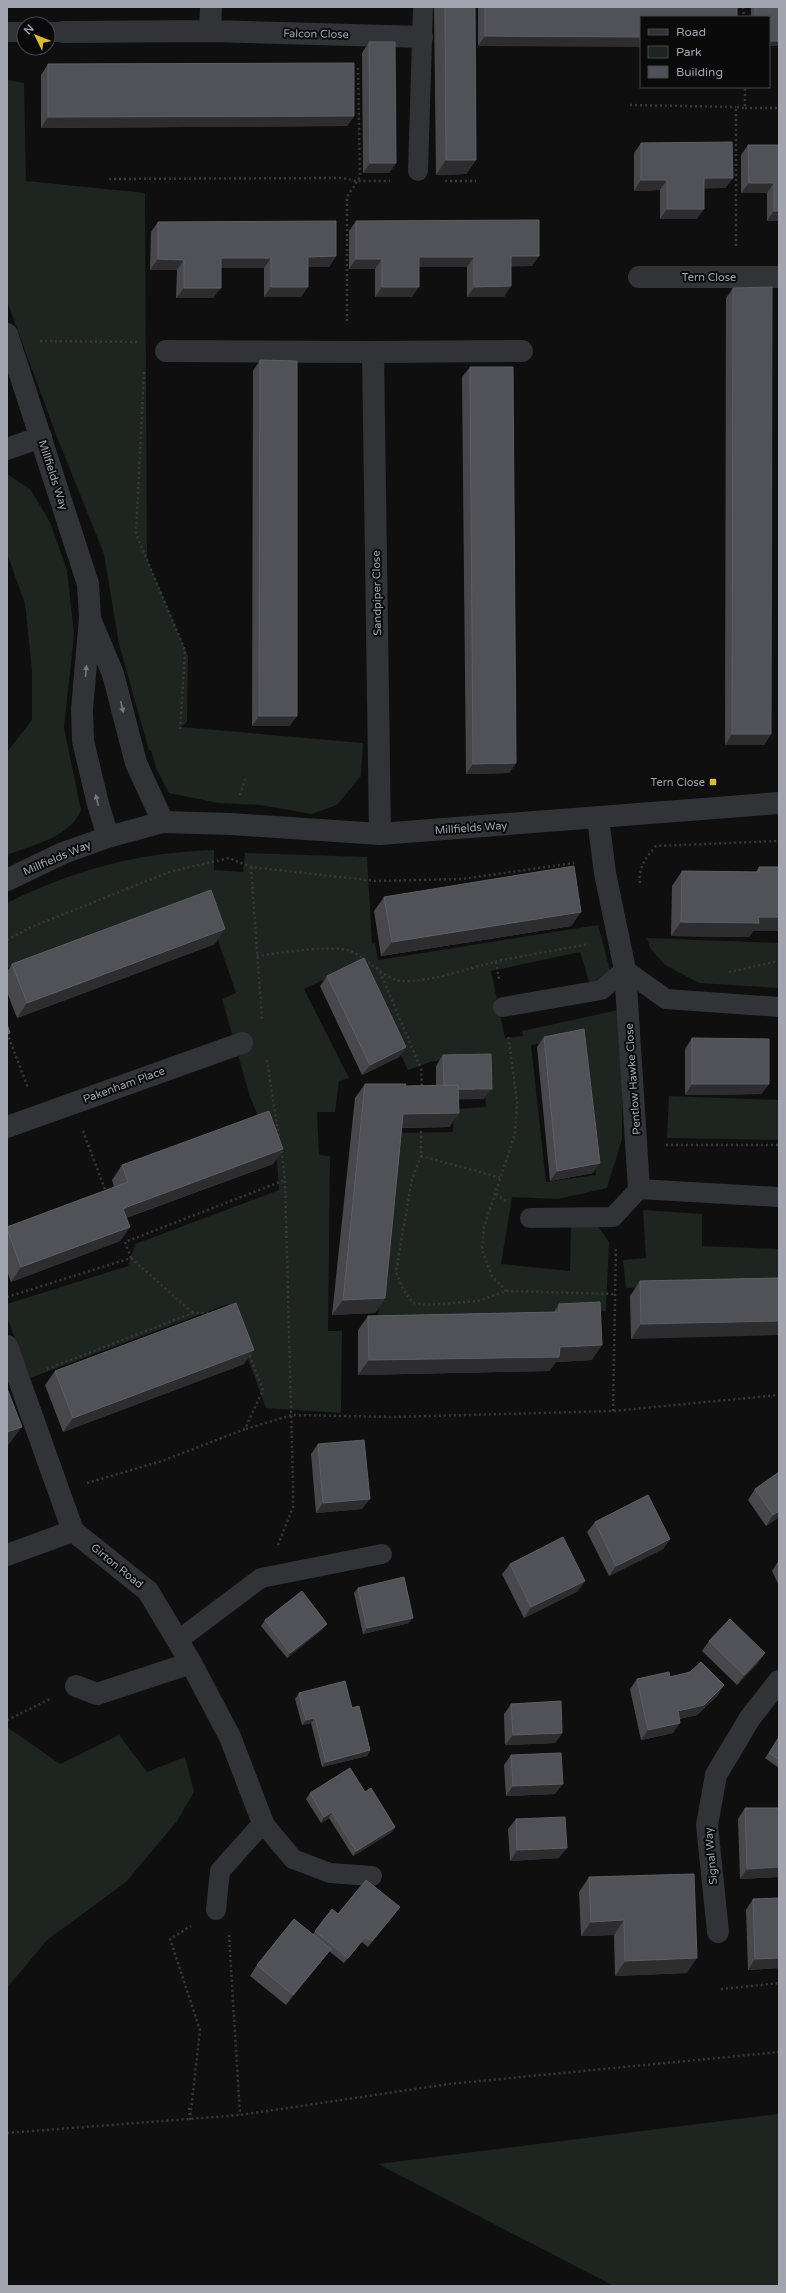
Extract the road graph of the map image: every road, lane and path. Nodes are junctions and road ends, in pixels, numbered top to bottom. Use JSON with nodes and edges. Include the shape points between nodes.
{"nodes":[{"id":1,"x":211,"y":7,"type":"edge"},
{"id":2,"x":422,"y":7,"type":"edge"},
{"id":3,"x":210,"y":31,"type":"junction"},
{"id":4,"x":56,"y":32,"type":"edge"},
{"id":5,"x":422,"y":37,"type":"junction"},
{"id":6,"x":358,"y":72,"type":"dead end"},
{"id":7,"x":745,"y":88,"type":"edge"},
{"id":8,"x":630,"y":105,"type":"dead end"},
{"id":9,"x":736,"y":107,"type":"junction"},
{"id":10,"x":745,"y":108,"type":"junction"},
{"id":11,"x":779,"y":108,"type":"edge"},
{"id":12,"x":418,"y":171,"type":"dead end"},
{"id":13,"x":109,"y":179,"type":"dead end"},
{"id":14,"x":356,"y":181,"type":"junction"},
{"id":15,"x":396,"y":181,"type":"edge"},
{"id":16,"x":444,"y":181,"type":"edge"},
{"id":17,"x":476,"y":181,"type":"edge"},
{"id":18,"x":639,"y":277,"type":"dead end"},
{"id":19,"x":736,"y":277,"type":"junction"},
{"id":20,"x":779,"y":277,"type":"edge"},
{"id":21,"x":8,"y":338,"type":"edge"},
{"id":22,"x":166,"y":351,"type":"joint"},
{"id":23,"x":522,"y":351,"type":"dead end"},
{"id":24,"x":347,"y":352,"type":"junction"},
{"id":25,"x":373,"y":352,"type":"junction"},
{"id":26,"x":144,"y":365,"type":"dead end"},
{"id":27,"x":41,"y":437,"type":"junction"},
{"id":28,"x":7,"y":449,"type":"edge"},
{"id":29,"x":90,"y":618,"type":"junction"},
{"id":30,"x":180,"y":732,"type":"dead end"},
{"id":31,"x":779,"y":803,"type":"edge"},
{"id":32,"x":598,"y":819,"type":"junction"},
{"id":33,"x":163,"y":822,"type":"junction"},
{"id":34,"x":380,"y":834,"type":"junction"},
{"id":35,"x":108,"y":837,"type":"junction"},
{"id":36,"x":779,"y":841,"type":"edge"},
{"id":37,"x":603,"y":859,"type":"junction"},
{"id":38,"x":251,"y":867,"type":"junction"},
{"id":39,"x":7,"y":880,"type":"edge"},
{"id":40,"x":641,"y":887,"type":"dead end"},
{"id":41,"x":619,"y":938,"type":"junction"},
{"id":42,"x":7,"y":940,"type":"edge"},
{"id":43,"x":257,"y":956,"type":"junction"},
{"id":44,"x":779,"y":961,"type":"edge"},
{"id":45,"x":496,"y":962,"type":"junction"},
{"id":46,"x":626,"y":970,"type":"junction"},
{"id":47,"x":380,"y":971,"type":"junction"},
{"id":48,"x":724,"y":973,"type":"dead end"},
{"id":49,"x":503,"y":1007,"type":"junction"},
{"id":50,"x":779,"y":1007,"type":"edge"},
{"id":51,"x":262,"y":1024,"type":"dead end"},
{"id":52,"x":7,"y":1033,"type":"edge"},
{"id":53,"x":242,"y":1043,"type":"dead end"},
{"id":54,"x":266,"y":1054,"type":"dead end"},
{"id":55,"x":423,"y":1090,"type":"edge"},
{"id":56,"x":72,"y":1104,"type":"junction"},
{"id":57,"x":39,"y":1115,"type":"junction"},
{"id":58,"x":7,"y":1127,"type":"edge"},
{"id":59,"x":421,"y":1131,"type":"edge"},
{"id":60,"x":637,"y":1145,"type":"junction"},
{"id":61,"x":779,"y":1145,"type":"edge"},
{"id":62,"x":421,"y":1156,"type":"junction"},
{"id":63,"x":502,"y":1178,"type":"junction"},
{"id":64,"x":285,"y":1180,"type":"junction"},
{"id":65,"x":639,"y":1189,"type":"junction"},
{"id":66,"x":779,"y":1197,"type":"edge"},
{"id":67,"x":109,"y":1200,"type":"edge"},
{"id":68,"x":613,"y":1217,"type":"junction"},
{"id":69,"x":530,"y":1218,"type":"dead end"},
{"id":70,"x":123,"y":1235,"type":"edge"},
{"id":71,"x":125,"y":1242,"type":"junction"},
{"id":72,"x":131,"y":1258,"type":"junction"},
{"id":73,"x":506,"y":1291,"type":"junction"},
{"id":74,"x":614,"y":1294,"type":"junction"},
{"id":75,"x":7,"y":1297,"type":"edge"},
{"id":76,"x":220,"y":1312,"type":"edge"},
{"id":77,"x":193,"y":1313,"type":"junction"},
{"id":78,"x":7,"y":1346,"type":"edge"},
{"id":79,"x":247,"y":1348,"type":"edge"},
{"id":80,"x":19,"y":1380,"type":"junction"},
{"id":81,"x":779,"y":1395,"type":"edge"},
{"id":82,"x":613,"y":1411,"type":"junction"},
{"id":83,"x":292,"y":1415,"type":"junction"},
{"id":84,"x":246,"y":1429,"type":"junction"},
{"id":85,"x":59,"y":1492,"type":"junction"},
{"id":86,"x":73,"y":1531,"type":"junction"},
{"id":87,"x":382,"y":1554,"type":"dead end"},
{"id":88,"x":7,"y":1555,"type":"edge"},
{"id":89,"x":262,"y":1578,"type":"junction"},
{"id":90,"x":177,"y":1641,"type":"junction"},
{"id":91,"x":190,"y":1663,"type":"junction"},
{"id":92,"x":779,"y":1681,"type":"edge"},
{"id":93,"x":76,"y":1686,"type":"joint"},
{"id":94,"x":7,"y":1720,"type":"edge"},
{"id":95,"x":263,"y":1823,"type":"junction"},
{"id":96,"x":372,"y":1876,"type":"dead end"},
{"id":97,"x":216,"y":1910,"type":"junction"},
{"id":98,"x":718,"y":1932,"type":"dead end"},
{"id":99,"x":779,"y":1983,"type":"edge"},
{"id":100,"x":721,"y":1989,"type":"dead end"},
{"id":101,"x":779,"y":2052,"type":"edge"},
{"id":102,"x":189,"y":2108,"type":"dead end"},
{"id":103,"x":240,"y":2115,"type":"junction"},
{"id":104,"x":190,"y":2119,"type":"junction"},
{"id":105,"x":7,"y":2133,"type":"edge"}],
"edges":[{"from":1,"to":3,"type":"street"},
{"from":2,"to":5,"type":"lane"},
{"from":3,"to":4,"type":"street","name":"Falcon Close"},
{"from":3,"to":5,"type":"street","name":"Falcon Close"},
{"from":5,"to":12,"type":"lane"},
{"from":6,"to":14,"type":"path","via":[[360,177]]},
{"from":7,"to":10,"type":"path"},
{"from":8,"to":9,"type":"path"},
{"from":9,"to":10,"type":"path"},
{"from":9,"to":19,"type":"path"},
{"from":10,"to":11,"type":"path"},
{"from":13,"to":14,"type":"path","via":[[343,178]]},
{"from":14,"to":15,"type":"path"},
{"from":14,"to":24,"type":"path","via":[[347,197]]},
{"from":16,"to":17,"type":"path"},
{"from":18,"to":19,"type":"street","name":"Tern Close"},
{"from":19,"to":20,"type":"street","name":"Tern Close"},
{"from":21,"to":22,"type":"path","via":[[145,342]]},
{"from":21,"to":27,"type":"street","name":"Millfields Way"},
{"from":22,"to":24,"type":"street"},
{"from":23,"to":25,"type":"street"},
{"from":24,"to":25,"type":"street"},
{"from":25,"to":34,"type":"street","name":"Sandpiper Close"},
{"from":26,"to":30,"type":"path","via":[[136,534],[185,650]]},
{"from":27,"to":28,"type":"street"},
{"from":27,"to":29,"type":"street","name":"Millfields Way","via":[[88,584]]},
{"from":29,"to":33,"type":"street","name":"Millfields Way","one_way":true,"via":[[113,674],[136,763]]},
{"from":35,"to":29,"type":"street","name":"Millfields Way","one_way":true,"via":[[83,741],[82,709]]},
{"from":31,"to":32,"type":"street","name":"Millfields Way"},
{"from":32,"to":34,"type":"street","name":"Millfields Way"},
{"from":32,"to":37,"type":"street","name":"Pentlow Hawke Close"},
{"from":33,"to":34,"type":"street","name":"Millfields Way"},
{"from":33,"to":35,"type":"street","name":"Millfields Way"},
{"from":35,"to":39,"type":"street","name":"Millfields Way","via":[[63,853]]},
{"from":36,"to":40,"type":"path","via":[[656,846],[648,854],[639,872]]},
{"from":37,"to":38,"type":"path","via":[[440,880],[376,881]]},
{"from":37,"to":41,"type":"street","name":"Pentlow Hawke Close"},
{"from":38,"to":42,"type":"path","via":[[229,858],[169,872],[29,928]]},
{"from":38,"to":43,"type":"path"},
{"from":41,"to":45,"type":"path"},
{"from":41,"to":46,"type":"street","name":"Pentlow Hawke Close"},
{"from":43,"to":47,"type":"path","via":[[321,949],[349,950],[368,960]]},
{"from":43,"to":51,"type":"path"},
{"from":44,"to":48,"type":"path"},
{"from":45,"to":47,"type":"path","via":[[444,975],[401,981]]},
{"from":45,"to":49,"type":"path"},
{"from":46,"to":49,"type":"lane","via":[[601,990]]},
{"from":46,"to":50,"type":"lane","via":[[666,999]]},
{"from":46,"to":60,"type":"street","name":"Pentlow Hawke Close"},
{"from":47,"to":55,"type":"path","via":[[421,1069]]},
{"from":49,"to":63,"type":"path","via":[[517,1101],[515,1134]]},
{"from":52,"to":57,"type":"path"},
{"from":53,"to":56,"type":"street","name":"Pakenham Place"},
{"from":54,"to":64,"type":"path"},
{"from":56,"to":57,"type":"street","name":"Pakenham Place"},
{"from":56,"to":67,"type":"path"},
{"from":57,"to":58,"type":"street","name":"Pakenham Place"},
{"from":59,"to":62,"type":"path"},
{"from":60,"to":61,"type":"path"},
{"from":60,"to":65,"type":"street","name":"Pentlow Hawke Close"},
{"from":62,"to":63,"type":"path"},
{"from":62,"to":73,"type":"path","via":[[412,1179],[396,1272],[404,1291],[413,1303],[427,1305],[478,1301]]},
{"from":63,"to":73,"type":"path","via":[[484,1227],[482,1250],[492,1276]]},
{"from":64,"to":71,"type":"path"},
{"from":64,"to":83,"type":"path"},
{"from":65,"to":66,"type":"lane"},
{"from":65,"to":68,"type":"lane"},
{"from":68,"to":69,"type":"lane"},
{"from":68,"to":74,"type":"path","via":[[616,1235]]},
{"from":70,"to":71,"type":"path"},
{"from":71,"to":72,"type":"path"},
{"from":72,"to":75,"type":"path"},
{"from":72,"to":77,"type":"path"},
{"from":73,"to":74,"type":"path"},
{"from":74,"to":82,"type":"path"},
{"from":76,"to":77,"type":"path"},
{"from":77,"to":80,"type":"path"},
{"from":78,"to":80,"type":"street"},
{"from":79,"to":84,"type":"path","via":[[263,1390]]},
{"from":80,"to":85,"type":"street"},
{"from":81,"to":82,"type":"path"},
{"from":82,"to":83,"type":"path","via":[[393,1418]]},
{"from":83,"to":84,"type":"path"},
{"from":83,"to":89,"type":"path","via":[[293,1507]]},
{"from":84,"to":85,"type":"path","via":[[162,1460]]},
{"from":85,"to":86,"type":"street"},
{"from":86,"to":88,"type":"street"},
{"from":86,"to":90,"type":"street","name":"Girton Road","via":[[148,1591]]},
{"from":87,"to":89,"type":"lane"},
{"from":89,"to":90,"type":"lane"},
{"from":90,"to":91,"type":"street","name":"Girton Road"},
{"from":91,"to":93,"type":"street","via":[[97,1694]]},
{"from":91,"to":95,"type":"street","name":"Girton Road","via":[[230,1737]]},
{"from":92,"to":98,"type":"street","name":"Signal Way","via":[[750,1718],[716,1775],[707,1825]]},
{"from":93,"to":94,"type":"path"},
{"from":95,"to":96,"type":"lane","via":[[293,1859],[330,1873]]},
{"from":95,"to":97,"type":"lane","via":[[220,1871]]},
{"from":97,"to":103,"type":"path","via":[[227,1903]]},
{"from":97,"to":104,"type":"path","via":[[170,1939],[200,2030]]},
{"from":99,"to":100,"type":"path"},
{"from":101,"to":103,"type":"path","via":[[449,2084]]},
{"from":102,"to":104,"type":"path"},
{"from":103,"to":104,"type":"path"},
{"from":104,"to":105,"type":"path"}]}
